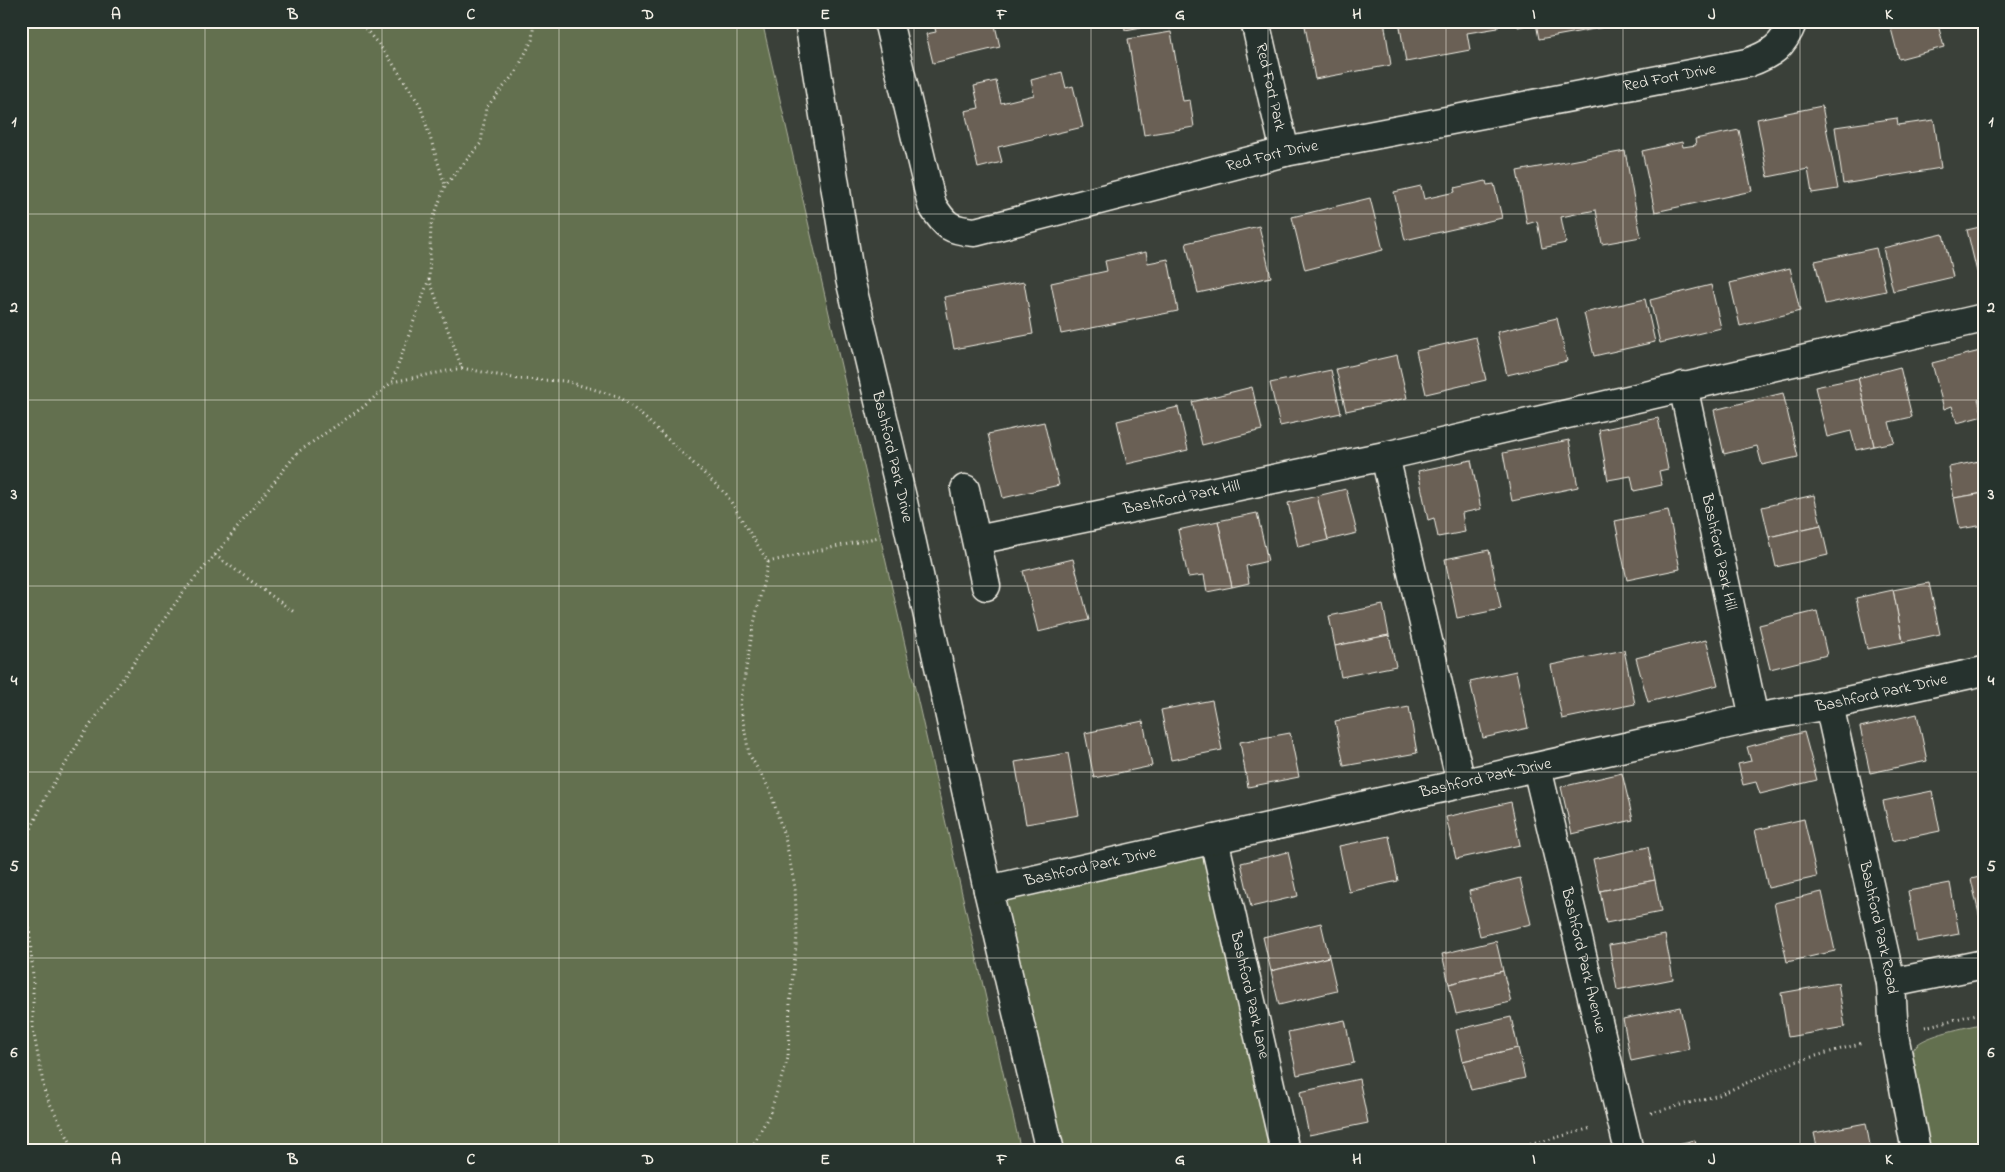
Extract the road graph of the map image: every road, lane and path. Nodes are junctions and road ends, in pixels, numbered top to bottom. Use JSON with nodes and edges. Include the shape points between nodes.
{"nodes":[{"id":1,"x":359,"y":21,"type":"edge"},
{"id":2,"x":534,"y":21,"type":"edge"},
{"id":3,"x":809,"y":21,"type":"edge"},
{"id":4,"x":888,"y":21,"type":"edge"},
{"id":5,"x":1255,"y":21,"type":"edge"},
{"id":6,"x":1794,"y":21,"type":"edge"},
{"id":7,"x":1285,"y":152,"type":"junction"},
{"id":8,"x":445,"y":186,"type":"junction"},
{"id":9,"x":429,"y":279,"type":"junction"},
{"id":10,"x":1984,"y":318,"type":"edge"},
{"id":11,"x":462,"y":368,"type":"junction"},
{"id":12,"x":392,"y":382,"type":"junction"},
{"id":13,"x":1683,"y":386,"type":"junction"},
{"id":14,"x":1385,"y":456,"type":"junction"},
{"id":15,"x":965,"y":489,"type":"dead end"},
{"id":16,"x":910,"y":534,"type":"junction"},
{"id":17,"x":978,"y":540,"type":"junction"},
{"id":18,"x":215,"y":555,"type":"junction"},
{"id":19,"x":768,"y":562,"type":"junction"},
{"id":20,"x":986,"y":586,"type":"dead end"},
{"id":21,"x":294,"y":612,"type":"dead end"},
{"id":22,"x":1984,"y":671,"type":"edge"},
{"id":23,"x":1829,"y":705,"type":"junction"},
{"id":24,"x":1754,"y":718,"type":"junction"},
{"id":25,"x":1537,"y":768,"type":"junction"},
{"id":26,"x":1461,"y":783,"type":"junction"},
{"id":27,"x":1214,"y":838,"type":"junction"},
{"id":28,"x":21,"y":851,"type":"edge"},
{"id":29,"x":988,"y":890,"type":"junction"},
{"id":30,"x":21,"y":909,"type":"edge"},
{"id":31,"x":1984,"y":964,"type":"edge"},
{"id":32,"x":1890,"y":983,"type":"junction"},
{"id":33,"x":1984,"y":1012,"type":"edge"},
{"id":34,"x":1894,"y":1035,"type":"junction"},
{"id":35,"x":1622,"y":1120,"type":"junction"},
{"id":36,"x":75,"y":1151,"type":"edge"},
{"id":37,"x":750,"y":1151,"type":"edge"},
{"id":38,"x":1050,"y":1151,"type":"edge"},
{"id":39,"x":1285,"y":1151,"type":"edge"},
{"id":40,"x":1506,"y":1151,"type":"edge"},
{"id":41,"x":1629,"y":1151,"type":"edge"},
{"id":42,"x":1916,"y":1151,"type":"edge"}],
"edges":[{"from":1,"to":8,"type":"path","via":[[388,56],[420,104]]},
{"from":2,"to":8,"type":"path","via":[[532,40],[516,72],[486,108],[480,144]]},
{"from":3,"to":16,"type":"street","name":"Bashford Park Drive","via":[[850,279]]},
{"from":4,"to":7,"type":"street","name":"Red Fort Drive","via":[[932,205],[942,221],[959,230],[975,232]]},
{"from":5,"to":7,"type":"street","name":"Red Fort Park"},
{"from":6,"to":7,"type":"street","name":"Red Fort Drive","via":[[1779,46],[1766,56],[1747,63]]},
{"from":8,"to":9,"type":"path","via":[[431,225]]},
{"from":9,"to":11,"type":"path"},
{"from":9,"to":12,"type":"path"},
{"from":10,"to":13,"type":"street","name":"Bashford Park Hill"},
{"from":11,"to":12,"type":"path"},
{"from":11,"to":19,"type":"path","via":[[518,379],[565,380],[620,397],[726,494]]},
{"from":12,"to":18,"type":"path","via":[[362,408],[298,452]]},
{"from":13,"to":14,"type":"street","name":"Bashford Park Hill"},
{"from":13,"to":24,"type":"street","name":"Bashford Park Hill"},
{"from":14,"to":17,"type":"street","name":"Bashford Park Hill"},
{"from":14,"to":26,"type":"street"},
{"from":15,"to":17,"type":"street"},
{"from":16,"to":19,"type":"path","via":[[879,537]]},
{"from":16,"to":29,"type":"street","name":"Bashford Park Drive"},
{"from":17,"to":20,"type":"street"},
{"from":18,"to":21,"type":"path"},
{"from":18,"to":28,"type":"path","via":[[184,591],[84,734],[47,794]]},
{"from":19,"to":37,"type":"path","via":[[752,628],[740,704],[749,754],[770,790],[786,842],[795,887],[797,936],[788,1058],[770,1113]]},
{"from":22,"to":23,"type":"street","name":"Bashford Park Drive"},
{"from":23,"to":24,"type":"street","name":"Bashford Park Drive"},
{"from":23,"to":32,"type":"street","name":"Bashford Park Road"},
{"from":24,"to":25,"type":"street","name":"Bashford Park Drive"},
{"from":25,"to":26,"type":"street","name":"Bashford Park Drive"},
{"from":25,"to":35,"type":"street","name":"Bashford Park Avenue"},
{"from":26,"to":27,"type":"street","name":"Bashford Park Drive"},
{"from":27,"to":29,"type":"street","name":"Bashford Park Drive"},
{"from":27,"to":39,"type":"street","name":"Bashford Park Lane"},
{"from":29,"to":38,"type":"street","name":"Bashford Park Drive"},
{"from":30,"to":36,"type":"path","via":[[29,926],[33,1029],[45,1094]]},
{"from":31,"to":32,"type":"street"},
{"from":32,"to":34,"type":"street","name":"Bashford Park Road"},
{"from":33,"to":34,"type":"path"},
{"from":34,"to":35,"type":"path","via":[[1794,1062],[1719,1095]]},
{"from":34,"to":42,"type":"street","name":"Bashford Park Road"},
{"from":35,"to":40,"type":"path"},
{"from":35,"to":41,"type":"street","name":"Bashford Park Avenue"}]}
